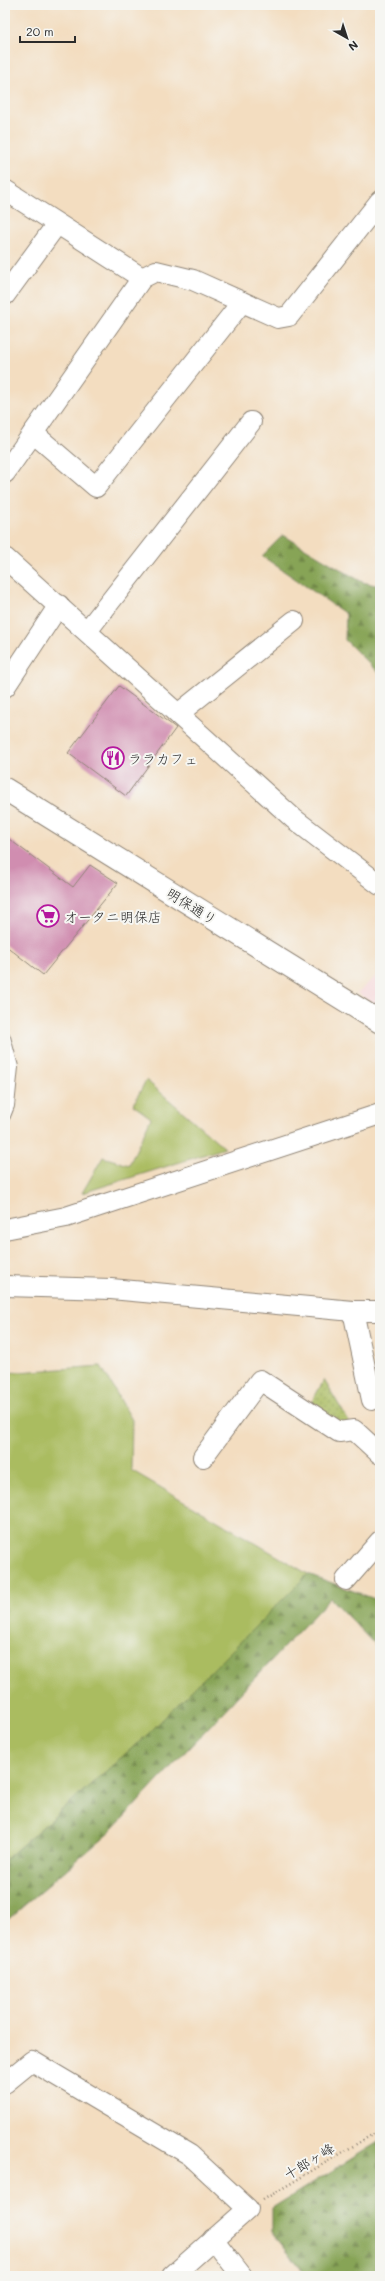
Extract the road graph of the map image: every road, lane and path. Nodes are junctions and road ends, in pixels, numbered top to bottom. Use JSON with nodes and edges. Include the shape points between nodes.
{"nodes":[{"id":1,"x":7,"y":196,"type":"edge"},
{"id":2,"x":380,"y":200,"type":"edge"},
{"id":3,"x":57,"y":224,"type":"junction"},
{"id":4,"x":142,"y":278,"type":"junction"},
{"id":5,"x":5,"y":295,"type":"edge"},
{"id":6,"x":242,"y":302,"type":"junction"},
{"id":7,"x":251,"y":422,"type":"dead end"},
{"id":8,"x":33,"y":433,"type":"junction"},
{"id":9,"x":5,"y":473,"type":"edge"},
{"id":10,"x":5,"y":558,"type":"edge"},
{"id":11,"x":59,"y":606,"type":"junction"},
{"id":12,"x":294,"y":621,"type":"dead end"},
{"id":13,"x":87,"y":631,"type":"junction"},
{"id":14,"x":5,"y":687,"type":"edge"},
{"id":15,"x":178,"y":714,"type":"junction"},
{"id":16,"x":5,"y":789,"type":"edge"},
{"id":17,"x":380,"y":885,"type":"edge"},
{"id":18,"x":380,"y":1022,"type":"edge"},
{"id":19,"x":5,"y":1037,"type":"edge"},
{"id":20,"x":380,"y":1114,"type":"edge"},
{"id":21,"x":5,"y":1116,"type":"edge"},
{"id":22,"x":5,"y":1230,"type":"edge"},
{"id":23,"x":5,"y":1286,"type":"edge"},
{"id":24,"x":380,"y":1310,"type":"edge"},
{"id":25,"x":353,"y":1311,"type":"junction"},
{"id":26,"x":372,"y":1400,"type":"dead end"},
{"id":27,"x":380,"y":1454,"type":"edge"},
{"id":28,"x":203,"y":1457,"type":"dead end"},
{"id":29,"x":380,"y":1541,"type":"edge"},
{"id":30,"x":346,"y":1580,"type":"dead end"},
{"id":31,"x":5,"y":2083,"type":"edge"},
{"id":32,"x":380,"y":2130,"type":"edge"},
{"id":33,"x":248,"y":2209,"type":"junction"},
{"id":34,"x":213,"y":2239,"type":"junction"},
{"id":35,"x":172,"y":2276,"type":"edge"},
{"id":36,"x":242,"y":2276,"type":"edge"}],
"edges":[{"from":1,"to":3,"type":"street"},
{"from":2,"to":6,"type":"street","via":[[289,316],[278,318]]},
{"from":3,"to":4,"type":"street"},
{"from":3,"to":5,"type":"street"},
{"from":4,"to":6,"type":"street","via":[[156,271],[193,280]]},
{"from":4,"to":8,"type":"street"},
{"from":6,"to":8,"type":"street","via":[[96,487]]},
{"from":7,"to":13,"type":"street"},
{"from":8,"to":9,"type":"street"},
{"from":10,"to":11,"type":"street"},
{"from":11,"to":13,"type":"street"},
{"from":11,"to":14,"type":"street"},
{"from":12,"to":15,"type":"street"},
{"from":13,"to":15,"type":"street"},
{"from":15,"to":17,"type":"street","via":[[294,819]]},
{"from":16,"to":18,"type":"street","name":"明保通り"},
{"from":19,"to":21,"type":"lane","via":[[13,1067],[9,1106]]},
{"from":20,"to":22,"type":"street","via":[[66,1217]]},
{"from":23,"to":25,"type":"street","via":[[111,1289]]},
{"from":24,"to":25,"type":"street"},
{"from":25,"to":26,"type":"street"},
{"from":27,"to":28,"type":"street","via":[[354,1430],[339,1432],[260,1380]]},
{"from":29,"to":30,"type":"street"},
{"from":31,"to":33,"type":"street","via":[[32,2061],[190,2155]]},
{"from":32,"to":33,"type":"path","name":"十郎ヶ峰"},
{"from":33,"to":34,"type":"street"},
{"from":34,"to":35,"type":"street"},
{"from":34,"to":36,"type":"street"}]}
